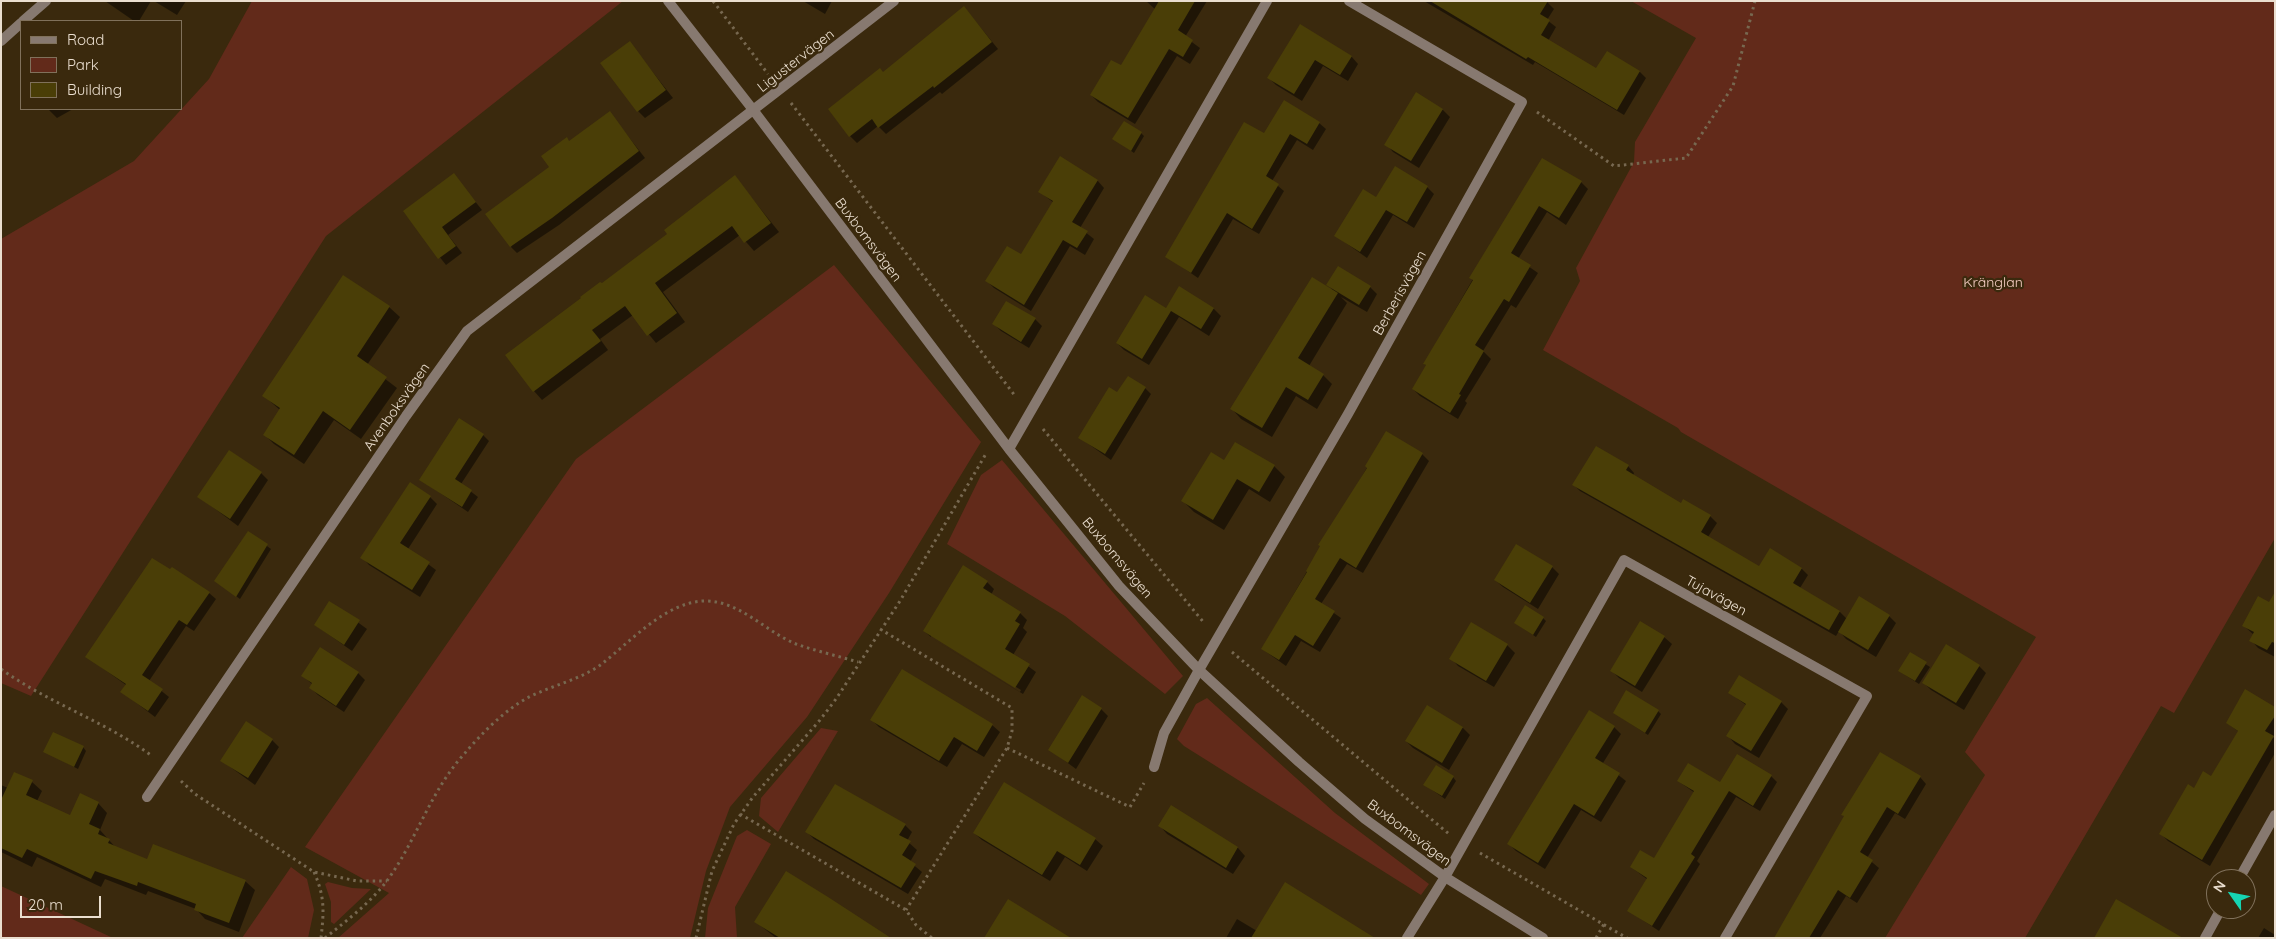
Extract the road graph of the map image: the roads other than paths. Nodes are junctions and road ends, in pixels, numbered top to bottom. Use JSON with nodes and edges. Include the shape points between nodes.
{"nodes":[{"id":1,"x":46,"y":1,"type":"edge"},
{"id":2,"x":668,"y":1,"type":"edge"},
{"id":3,"x":894,"y":1,"type":"edge"},
{"id":4,"x":1267,"y":1,"type":"edge"},
{"id":5,"x":1348,"y":1,"type":"edge"},
{"id":6,"x":24,"y":20,"type":"edge"},
{"id":7,"x":20,"y":24,"type":"edge"},
{"id":8,"x":1,"y":41,"type":"edge"},
{"id":9,"x":754,"y":111,"type":"junction"},
{"id":10,"x":1009,"y":450,"type":"junction"},
{"id":11,"x":1199,"y":670,"type":"junction"},
{"id":12,"x":1154,"y":767,"type":"road end"},
{"id":13,"x":147,"y":797,"type":"dead end"},
{"id":14,"x":2275,"y":815,"type":"edge"},
{"id":15,"x":2244,"y":869,"type":"edge"},
{"id":16,"x":1444,"y":877,"type":"junction"},
{"id":17,"x":2216,"y":919,"type":"edge"},
{"id":18,"x":1407,"y":938,"type":"edge"},
{"id":19,"x":1544,"y":938,"type":"edge"},
{"id":20,"x":1725,"y":938,"type":"edge"},
{"id":21,"x":2205,"y":938,"type":"edge"}],
"edges":[{"from":1,"to":6,"type":"street"},
{"from":2,"to":9,"type":"street","name":"Ligustervägen"},
{"from":3,"to":9,"type":"street","name":"Ligustervägen"},
{"from":4,"to":10,"type":"street"},
{"from":5,"to":11,"type":"street","name":"Berberisvägen","via":[[1522,102],[1348,414]]},
{"from":7,"to":8,"type":"street"},
{"from":9,"to":10,"type":"street","name":"Buxbomsvägen"},
{"from":9,"to":13,"type":"street","name":"Avenboksvägen","via":[[467,332],[406,416]]},
{"from":10,"to":11,"type":"street","name":"Buxbomsvägen","via":[[1119,586]]},
{"from":11,"to":12,"type":"street","name":"Berberisvägen","via":[[1164,733]]},
{"from":11,"to":16,"type":"street","name":"Buxbomsvägen","via":[[1358,812]]},
{"from":14,"to":15,"type":"street"},
{"from":16,"to":18,"type":"street"},
{"from":16,"to":19,"type":"street","name":"Buxbomsvägen"},
{"from":16,"to":20,"type":"street","name":"Tujavägen","via":[[1624,560],[1867,696]]},
{"from":17,"to":21,"type":"street"}]}
